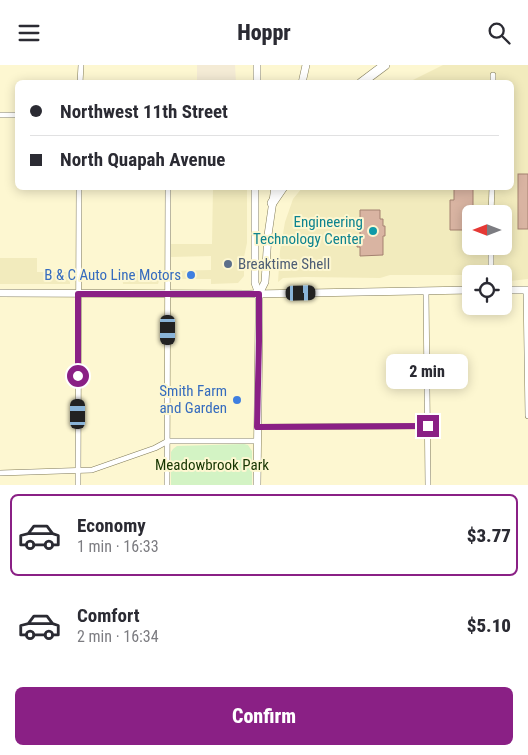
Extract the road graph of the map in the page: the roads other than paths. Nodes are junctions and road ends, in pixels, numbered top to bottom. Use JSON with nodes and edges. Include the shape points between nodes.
{"nodes":[{"id":1,"x":81,"y":65,"type":"edge"},
{"id":2,"x":257,"y":65,"type":"edge"},
{"id":3,"x":306,"y":65,"type":"edge"},
{"id":4,"x":385,"y":65,"type":"edge"},
{"id":5,"x":493,"y":75,"type":"dead end"},
{"id":6,"x":80,"y":80,"type":"edge"},
{"id":7,"x":256,"y":80,"type":"edge"},
{"id":8,"x":303,"y":80,"type":"edge"},
{"id":9,"x":365,"y":80,"type":"edge"},
{"id":10,"x":492,"y":80,"type":"edge"},
{"id":11,"x":0,"y":115,"type":"edge"},
{"id":12,"x":15,"y":115,"type":"edge"},
{"id":13,"x":79,"y":190,"type":"edge"},
{"id":14,"x":168,"y":190,"type":"edge"},
{"id":15,"x":255,"y":190,"type":"edge"},
{"id":16,"x":274,"y":190,"type":"edge"},
{"id":17,"x":281,"y":190,"type":"edge"},
{"id":18,"x":492,"y":190,"type":"edge"},
{"id":19,"x":272,"y":203,"type":"junction"},
{"id":20,"x":491,"y":205,"type":"edge"},
{"id":21,"x":512,"y":290,"type":"edge"},
{"id":22,"x":527,"y":290,"type":"edge"},
{"id":23,"x":426,"y":291,"type":"junction"},
{"id":24,"x":462,"y":291,"type":"edge"},
{"id":25,"x":0,"y":293,"type":"edge"},
{"id":26,"x":78,"y":294,"type":"junction"},
{"id":27,"x":168,"y":294,"type":"junction"},
{"id":28,"x":259,"y":294,"type":"junction"},
{"id":29,"x":528,"y":416,"type":"edge"},
{"id":30,"x":428,"y":426,"type":"junction"},
{"id":31,"x":257,"y":427,"type":"junction"},
{"id":32,"x":168,"y":441,"type":"junction"},
{"id":33,"x":257,"y":441,"type":"junction"},
{"id":34,"x":78,"y":470,"type":"junction"},
{"id":35,"x":0,"y":473,"type":"edge"},
{"id":36,"x":78,"y":485,"type":"edge"},
{"id":37,"x":167,"y":485,"type":"edge"},
{"id":38,"x":257,"y":485,"type":"edge"},
{"id":39,"x":428,"y":485,"type":"edge"}],
"edges":[{"from":1,"to":6,"type":"street"},
{"from":2,"to":7,"type":"main road"},
{"from":3,"to":8,"type":"main road"},
{"from":4,"to":9,"type":"highway"},
{"from":5,"to":10,"type":"street"},
{"from":11,"to":12,"type":"street"},
{"from":13,"to":26,"type":"street"},
{"from":14,"to":27,"type":"street"},
{"from":15,"to":28,"type":"main road","via":[[254,283]]},
{"from":16,"to":19,"type":"main road"},
{"from":17,"to":19,"type":"highway"},
{"from":18,"to":20,"type":"street"},
{"from":19,"to":28,"type":"main road","via":[[265,282]]},
{"from":21,"to":22,"type":"main road"},
{"from":22,"to":29,"type":"street"},
{"from":23,"to":24,"type":"main road"},
{"from":23,"to":28,"type":"main road"},
{"from":23,"to":30,"type":"street"},
{"from":25,"to":26,"type":"main road"},
{"from":26,"to":27,"type":"main road"},
{"from":26,"to":34,"type":"street"},
{"from":27,"to":28,"type":"main road"},
{"from":27,"to":32,"type":"street"},
{"from":28,"to":31,"type":"main road"},
{"from":30,"to":31,"type":"street"},
{"from":30,"to":39,"type":"street"},
{"from":31,"to":33,"type":"main road"},
{"from":32,"to":33,"type":"street"},
{"from":32,"to":34,"type":"street","via":[[92,470]]},
{"from":32,"to":37,"type":"street"},
{"from":33,"to":38,"type":"main road"},
{"from":34,"to":35,"type":"street"},
{"from":34,"to":36,"type":"street"}]}
